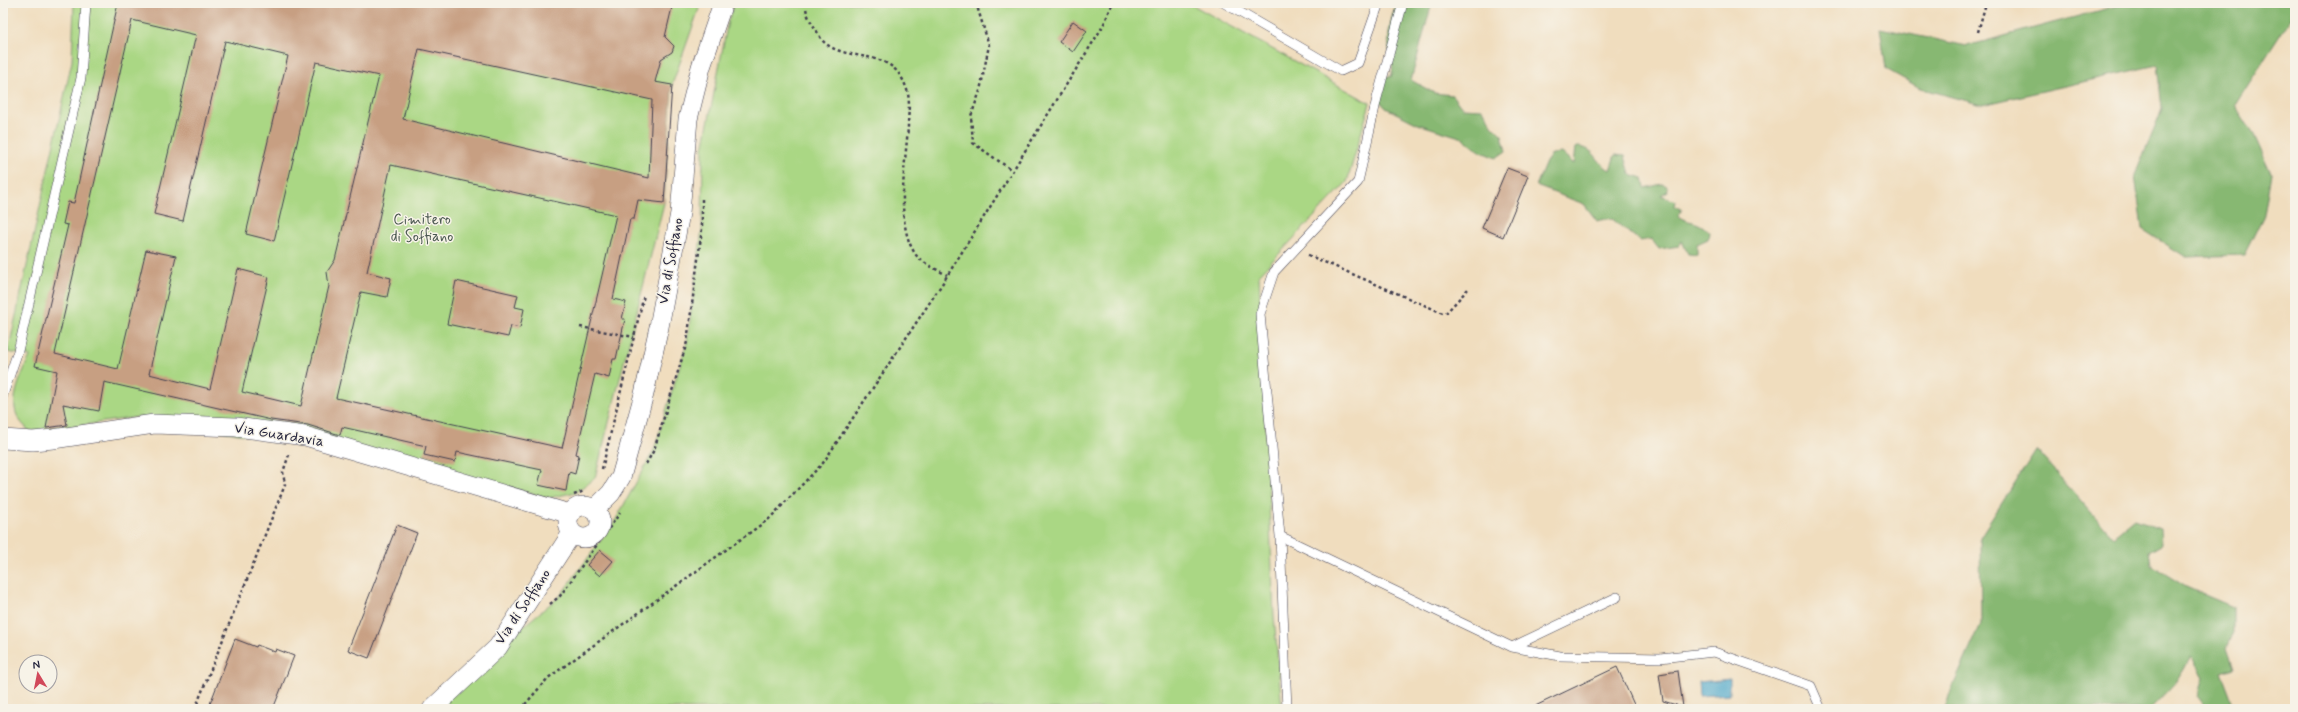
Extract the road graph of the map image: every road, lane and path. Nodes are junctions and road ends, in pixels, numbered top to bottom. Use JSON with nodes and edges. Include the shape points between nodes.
{"nodes":[{"id":1,"x":86,"y":3,"type":"edge"},
{"id":2,"x":723,"y":3,"type":"edge"},
{"id":3,"x":806,"y":3,"type":"edge"},
{"id":4,"x":976,"y":3,"type":"edge"},
{"id":5,"x":1113,"y":3,"type":"edge"},
{"id":6,"x":1224,"y":3,"type":"edge"},
{"id":7,"x":1380,"y":3,"type":"edge"},
{"id":8,"x":1403,"y":3,"type":"edge"},
{"id":9,"x":1986,"y":3,"type":"edge"},
{"id":10,"x":1978,"y":32,"type":"dead end"},
{"id":11,"x":1012,"y":170,"type":"junction"},
{"id":12,"x":1294,"y":250,"type":"junction"},
{"id":13,"x":947,"y":275,"type":"junction"},
{"id":14,"x":1469,"y":288,"type":"dead end"},
{"id":15,"x":644,"y":292,"type":"dead end"},
{"id":16,"x":580,"y":327,"type":"dead end"},
{"id":17,"x":634,"y":337,"type":"junction"},
{"id":18,"x":3,"y":395,"type":"edge"},
{"id":19,"x":296,"y":435,"type":"junction"},
{"id":20,"x":3,"y":439,"type":"edge"},
{"id":21,"x":600,"y":476,"type":"dead end"},
{"id":22,"x":587,"y":490,"type":"dead end"},
{"id":23,"x":569,"y":505,"type":"junction"},
{"id":24,"x":594,"y":510,"type":"junction"},
{"id":25,"x":572,"y":533,"type":"junction"},
{"id":26,"x":1280,"y":536,"type":"junction"},
{"id":27,"x":1617,"y":597,"type":"dead end"},
{"id":28,"x":1512,"y":646,"type":"junction"},
{"id":29,"x":195,"y":709,"type":"edge"},
{"id":30,"x":432,"y":709,"type":"edge"},
{"id":31,"x":520,"y":709,"type":"edge"},
{"id":32,"x":1287,"y":709,"type":"edge"},
{"id":33,"x":1821,"y":709,"type":"edge"}],
"edges":[{"from":1,"to":18,"type":"lane","via":[[81,78],[18,351]]},
{"from":2,"to":24,"type":"street","name":"Via di Soffiano","via":[[701,67],[688,119],[680,213],[644,394],[621,477]]},
{"from":3,"to":13,"type":"path","via":[[810,21],[824,43],[844,53],[869,56],[901,74],[907,89],[909,106],[904,204],[909,239],[917,256]]},
{"from":4,"to":11,"type":"path","via":[[989,45],[980,91],[971,116],[973,143]]},
{"from":5,"to":11,"type":"path","via":[[1103,26]]},
{"from":6,"to":7,"type":"lane","via":[[1341,71],[1358,63]]},
{"from":8,"to":12,"type":"lane","via":[[1377,98],[1358,182]]},
{"from":9,"to":10,"type":"path"},
{"from":11,"to":13,"type":"path"},
{"from":12,"to":14,"type":"path","via":[[1446,314]]},
{"from":12,"to":26,"type":"lane","via":[[1274,272],[1260,314]]},
{"from":13,"to":31,"type":"path","via":[[823,463],[769,519],[548,678]]},
{"from":15,"to":17,"type":"path"},
{"from":16,"to":17,"type":"path"},
{"from":17,"to":21,"type":"path"},
{"from":19,"to":20,"type":"street","name":"Via Guardavia","via":[[236,427],[154,424],[53,440]]},
{"from":19,"to":23,"type":"street","name":"Via Guardavia"},
{"from":19,"to":29,"type":"path","via":[[284,472],[285,485]]},
{"from":22,"to":23,"type":"path"},
{"from":23,"to":24,"type":"street"},
{"from":23,"to":25,"type":"street","via":[[568,524]]},
{"from":24,"to":25,"type":"street","via":[[600,522],[594,534],[579,538]]},
{"from":25,"to":30,"type":"street","name":"Via di Soffiano","via":[[498,647]]},
{"from":26,"to":28,"type":"lane"},
{"from":26,"to":32,"type":"lane"},
{"from":27,"to":28,"type":"lane"},
{"from":28,"to":33,"type":"lane","via":[[1560,656],[1660,658],[1714,652],[1811,686]]}]}
